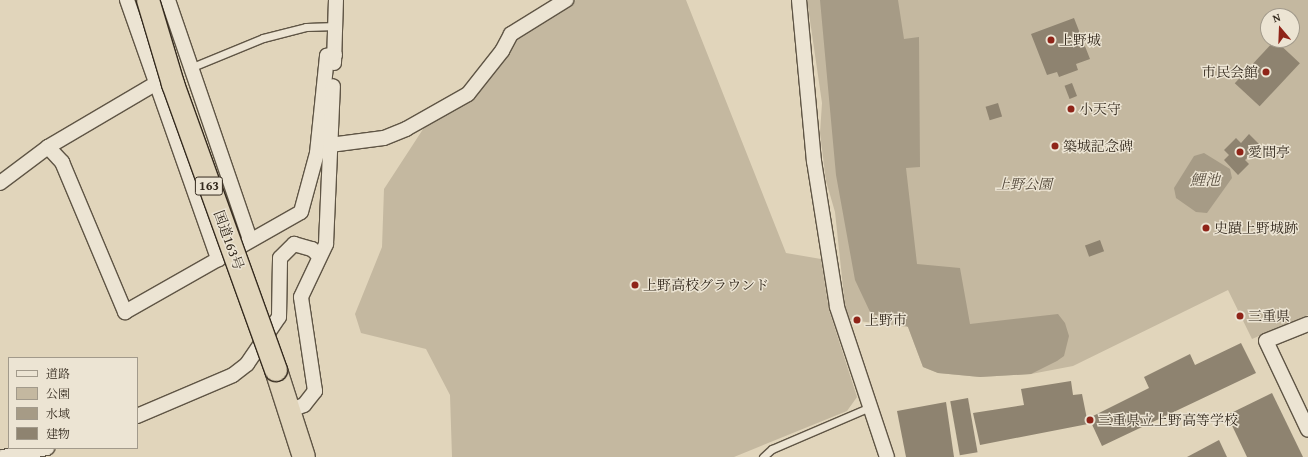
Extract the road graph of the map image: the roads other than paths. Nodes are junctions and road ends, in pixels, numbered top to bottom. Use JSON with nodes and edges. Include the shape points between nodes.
{"nodes":[{"id":1,"x":127,"y":0,"type":"edge"},
{"id":2,"x":148,"y":0,"type":"edge"},
{"id":3,"x":168,"y":0,"type":"edge"},
{"id":4,"x":336,"y":0,"type":"edge"},
{"id":5,"x":566,"y":0,"type":"edge"},
{"id":6,"x":799,"y":0,"type":"edge"},
{"id":7,"x":336,"y":26,"type":"junction"},
{"id":8,"x":335,"y":55,"type":"junction"},
{"id":9,"x":190,"y":68,"type":"junction"},
{"id":10,"x":156,"y":84,"type":"junction"},
{"id":11,"x":330,"y":145,"type":"junction"},
{"id":12,"x":48,"y":147,"type":"junction"},
{"id":13,"x":0,"y":183,"type":"edge"},
{"id":14,"x":250,"y":239,"type":"junction"},
{"id":15,"x":319,"y":256,"type":"junction"},
{"id":16,"x":218,"y":260,"type":"junction"},
{"id":17,"x":1308,"y":324,"type":"edge"},
{"id":18,"x":870,"y":407,"type":"junction"},
{"id":19,"x":291,"y":410,"type":"junction"},
{"id":20,"x":138,"y":416,"type":"edge"},
{"id":21,"x":1308,"y":430,"type":"edge"},
{"id":22,"x":42,"y":449,"type":"edge"},
{"id":23,"x":3,"y":457,"type":"edge"},
{"id":24,"x":304,"y":457,"type":"edge"},
{"id":25,"x":763,"y":457,"type":"edge"},
{"id":26,"x":887,"y":457,"type":"edge"}],
"edges":[{"from":1,"to":10,"type":"street"},
{"from":2,"to":19,"type":"highway","name":"国道163号","number":"163","bridge":true,"via":[[173,84]]},
{"from":3,"to":9,"type":"street"},
{"from":4,"to":7,"type":"street"},
{"from":5,"to":11,"type":"street","via":[[511,34],[502,51],[468,94],[406,129],[384,138]]},
{"from":6,"to":18,"type":"street","via":[[814,161],[837,307]]},
{"from":7,"to":8,"type":"street"},
{"from":7,"to":9,"type":"lane","via":[[306,27],[263,38]]},
{"from":8,"to":11,"type":"street"},
{"from":8,"to":14,"type":"street","via":[[327,56],[317,153],[301,212]]},
{"from":9,"to":14,"type":"street"},
{"from":10,"to":12,"type":"street"},
{"from":10,"to":16,"type":"street"},
{"from":11,"to":15,"type":"street","via":[[326,244]]},
{"from":12,"to":13,"type":"street"},
{"from":12,"to":16,"type":"street","via":[[62,162],[125,312]]},
{"from":14,"to":16,"type":"street"},
{"from":15,"to":19,"type":"street","via":[[301,297],[315,391],[304,405]]},
{"from":15,"to":20,"type":"street","via":[[312,248],[294,244],[280,258],[280,313],[247,364],[233,375]]},
{"from":17,"to":21,"type":"street","via":[[1266,341]]},
{"from":18,"to":25,"type":"lane","via":[[772,449]]},
{"from":18,"to":26,"type":"street"},
{"from":19,"to":24,"type":"highway","name":"国道163号","number":"163"},
{"from":22,"to":23,"type":"street"}]}
